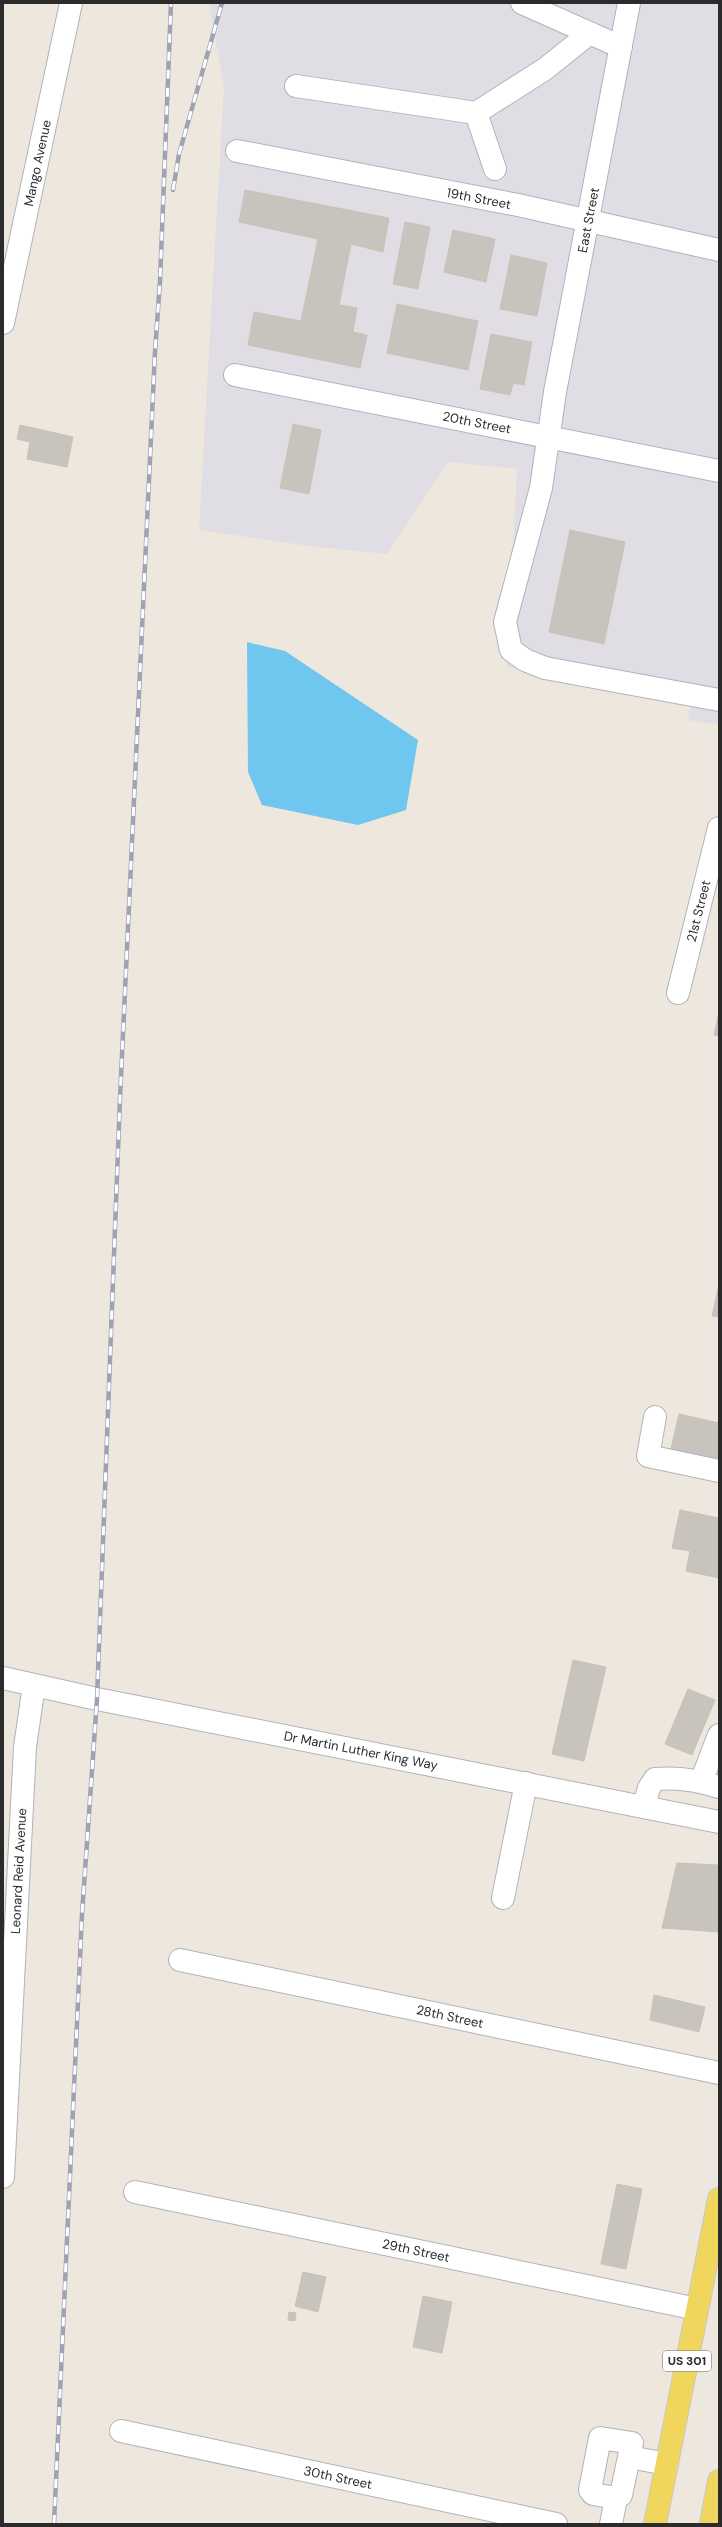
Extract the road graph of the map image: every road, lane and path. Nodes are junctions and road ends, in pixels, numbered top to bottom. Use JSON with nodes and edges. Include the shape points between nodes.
{"nodes":[{"id":1,"x":71,"y":3,"type":"edge"},
{"id":2,"x":522,"y":3,"type":"edge"},
{"id":3,"x":629,"y":3,"type":"edge"},
{"id":4,"x":590,"y":33,"type":"junction"},
{"id":5,"x":620,"y":47,"type":"junction"},
{"id":6,"x":296,"y":86,"type":"dead end"},
{"id":7,"x":476,"y":113,"type":"junction"},
{"id":8,"x":237,"y":151,"type":"dead end"},
{"id":9,"x":495,"y":169,"type":"dead end"},
{"id":10,"x":588,"y":220,"type":"junction"},
{"id":11,"x":719,"y":250,"type":"edge"},
{"id":12,"x":3,"y":323,"type":"edge"},
{"id":13,"x":235,"y":376,"type":"dead end"},
{"id":14,"x":548,"y":436,"type":"junction"},
{"id":15,"x":719,"y":471,"type":"edge"},
{"id":16,"x":719,"y":700,"type":"edge"},
{"id":17,"x":719,"y":828,"type":"edge"},
{"id":18,"x":678,"y":993,"type":"dead end"},
{"id":19,"x":655,"y":1417,"type":"dead end"},
{"id":20,"x":719,"y":1471,"type":"edge"},
{"id":21,"x":3,"y":1678,"type":"edge"},
{"id":22,"x":34,"y":1685,"type":"junction"},
{"id":23,"x":719,"y":1735,"type":"edge"},
{"id":24,"x":526,"y":1783,"type":"junction"},
{"id":25,"x":710,"y":1784,"type":"edge"},
{"id":26,"x":644,"y":1806,"type":"junction"},
{"id":27,"x":719,"y":1822,"type":"edge"},
{"id":28,"x":503,"y":1898,"type":"dead end"},
{"id":29,"x":180,"y":1960,"type":"dead end"},
{"id":30,"x":719,"y":2073,"type":"edge"},
{"id":31,"x":3,"y":2177,"type":"edge"},
{"id":32,"x":135,"y":2192,"type":"dead end"},
{"id":33,"x":719,"y":2199,"type":"edge"},
{"id":34,"x":697,"y":2309,"type":"junction"},
{"id":35,"x":121,"y":2431,"type":"dead end"},
{"id":36,"x":629,"y":2457,"type":"junction"},
{"id":37,"x":667,"y":2464,"type":"junction"},
{"id":38,"x":719,"y":2481,"type":"edge"},
{"id":39,"x":616,"y":2498,"type":"junction"},
{"id":40,"x":556,"y":2524,"type":"edge"},
{"id":41,"x":611,"y":2524,"type":"edge"},
{"id":42,"x":654,"y":2524,"type":"edge"},
{"id":43,"x":711,"y":2524,"type":"edge"}],
"edges":[{"from":1,"to":12,"type":"street","name":"Mango Avenue"},
{"from":2,"to":4,"type":"street"},
{"from":3,"to":5,"type":"street","name":"East Street"},
{"from":4,"to":5,"type":"street"},
{"from":4,"to":7,"type":"street","via":[[545,69]]},
{"from":5,"to":10,"type":"street","name":"East Street"},
{"from":6,"to":7,"type":"street"},
{"from":7,"to":9,"type":"street"},
{"from":8,"to":10,"type":"street","name":"19th Street"},
{"from":10,"to":11,"type":"street","name":"19th Street"},
{"from":10,"to":14,"type":"street","name":"East Street"},
{"from":13,"to":14,"type":"street","name":"20th Street"},
{"from":14,"to":15,"type":"street","name":"20th Street"},
{"from":14,"to":16,"type":"street","name":"East Street","via":[[547,459],[541,488],[505,622],[511,650],[525,660],[545,668]]},
{"from":17,"to":18,"type":"street","name":"21st Street"},
{"from":19,"to":20,"type":"street","via":[[648,1456]]},
{"from":21,"to":22,"type":"street","name":"Dr Martin Luther King Way"},
{"from":22,"to":24,"type":"street","name":"Dr Martin Luther King Way"},
{"from":22,"to":31,"type":"street","name":"Leonard Reid Avenue","via":[[25,1746]]},
{"from":23,"to":25,"type":"street"},
{"from":24,"to":26,"type":"street","name":"Dr Martin Luther King Way"},
{"from":24,"to":28,"type":"street"},
{"from":25,"to":26,"type":"street","via":[[671,1777],[655,1779],[649,1788]]},
{"from":26,"to":27,"type":"street","name":"Dr Martin Luther King Way"},
{"from":29,"to":30,"type":"street","name":"28th Street"},
{"from":32,"to":34,"type":"street","name":"29th Street"},
{"from":33,"to":34,"type":"main road","number":"US 301"},
{"from":34,"to":37,"type":"main road","number":"US 301"},
{"from":35,"to":40,"type":"street","name":"30th Street"},
{"from":36,"to":37,"type":"street"},
{"from":36,"to":39,"type":"street","via":[[621,2495]]},
{"from":36,"to":39,"type":"street","via":[[632,2443],[600,2438],[590,2490],[593,2494]]},
{"from":37,"to":42,"type":"main road","number":"US 301"},
{"from":38,"to":43,"type":"main road"},
{"from":39,"to":41,"type":"street"}]}
